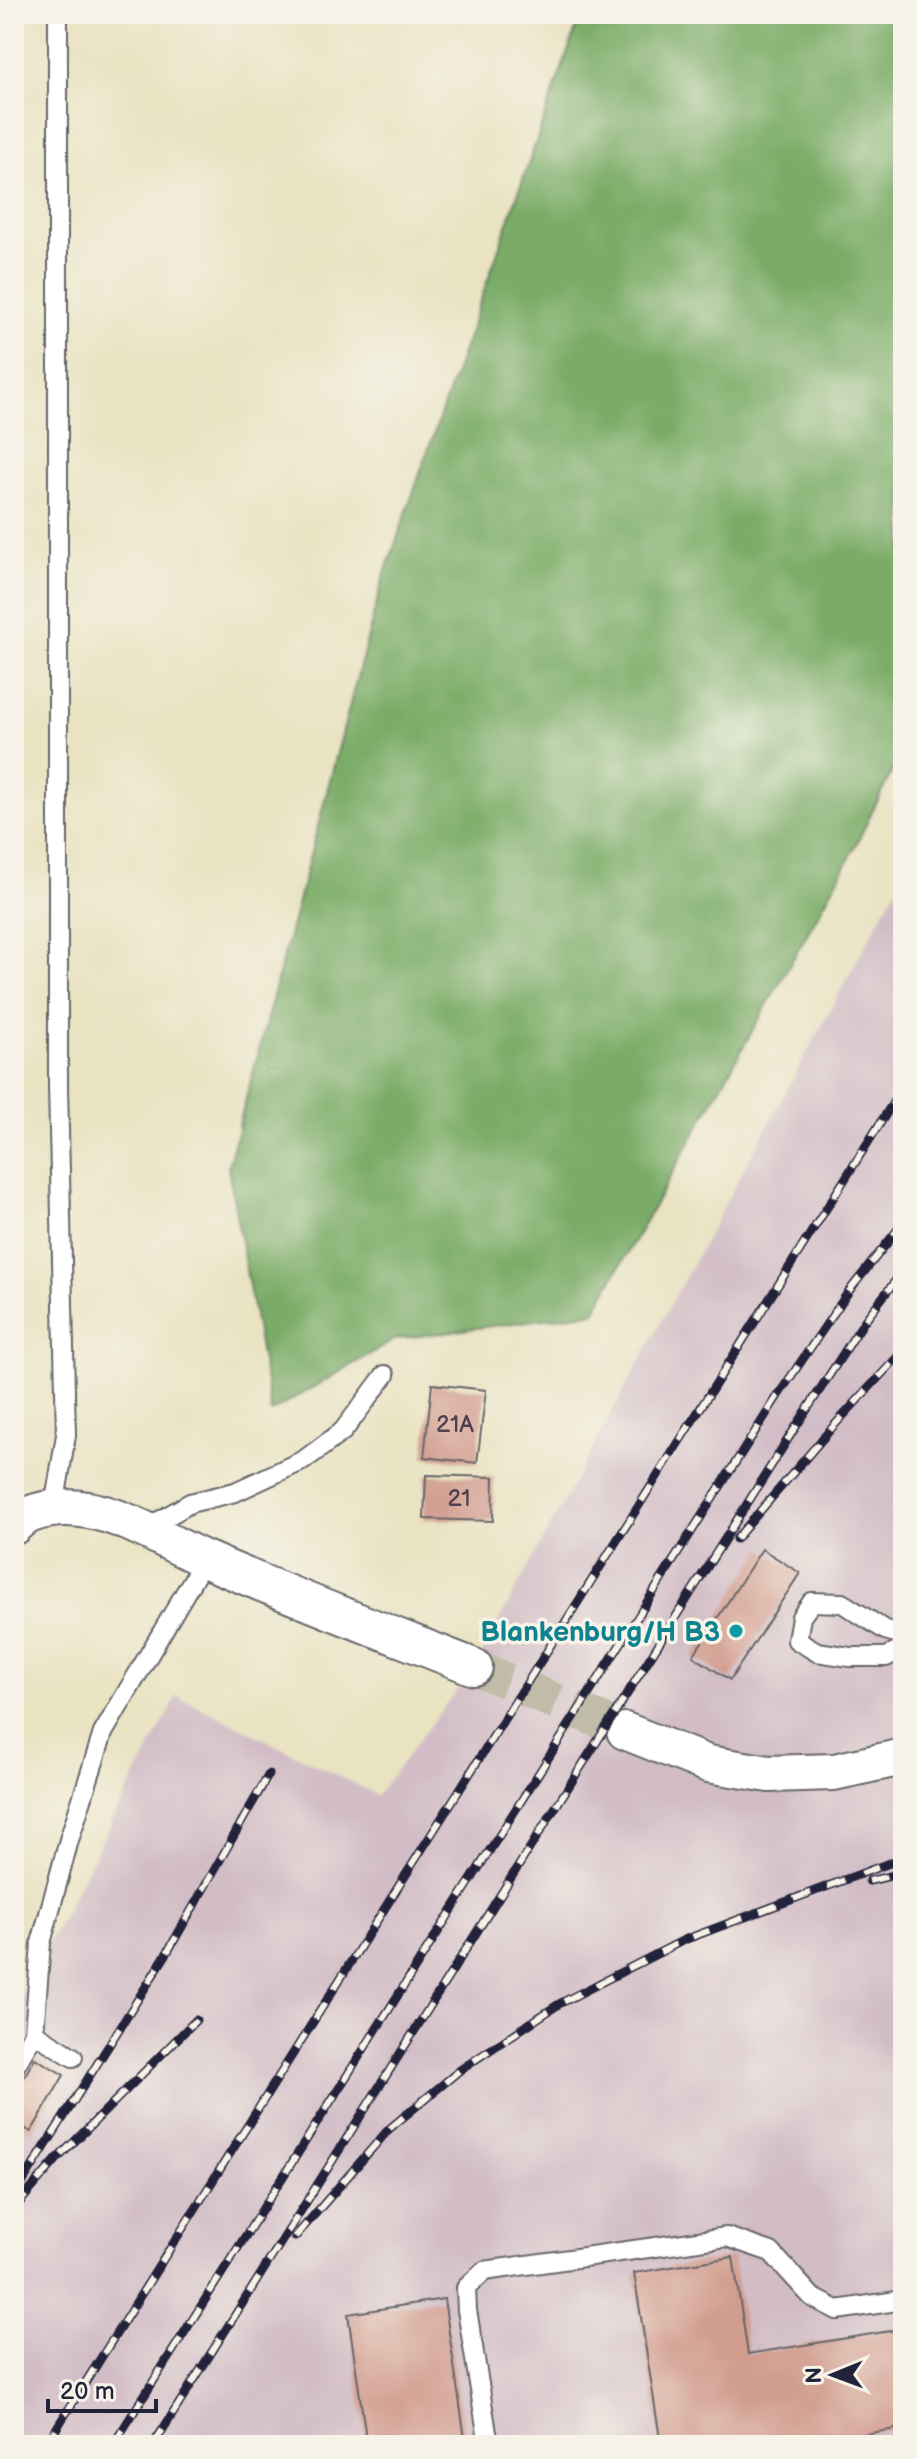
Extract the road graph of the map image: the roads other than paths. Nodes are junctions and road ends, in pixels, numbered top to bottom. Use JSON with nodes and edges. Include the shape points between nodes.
{"nodes":[{"id":1,"x":58,"y":14,"type":"edge"},
{"id":2,"x":385,"y":1375,"type":"dead end"},
{"id":3,"x":54,"y":1507,"type":"junction"},
{"id":4,"x":14,"y":1526,"type":"edge"},
{"id":5,"x":144,"y":1530,"type":"junction"},
{"id":6,"x":205,"y":1559,"type":"junction"},
{"id":7,"x":903,"y":1635,"type":"edge"},
{"id":8,"x":903,"y":1648,"type":"edge"},
{"id":9,"x":474,"y":1667,"type":"tunnel mouth"},
{"id":10,"x":625,"y":1731,"type":"tunnel mouth"},
{"id":11,"x":903,"y":1757,"type":"edge"},
{"id":12,"x":34,"y":2033,"type":"junction"},
{"id":13,"x":73,"y":2057,"type":"dead end"},
{"id":14,"x":14,"y":2068,"type":"edge"},
{"id":15,"x":903,"y":2300,"type":"edge"},
{"id":16,"x":489,"y":2445,"type":"edge"}],
"edges":[{"from":1,"to":3,"type":"lane","via":[[58,1086],[66,1435]]},
{"from":2,"to":5,"type":"lane","via":[[343,1431],[304,1460],[235,1492],[190,1503]]},
{"from":3,"to":4,"type":"street"},
{"from":3,"to":5,"type":"street","via":[[90,1510]]},
{"from":5,"to":6,"type":"street"},
{"from":6,"to":9,"type":"street"},
{"from":6,"to":12,"type":"lane","via":[[103,1733],[41,1943]]},
{"from":7,"to":8,"type":"lane","via":[[842,1603],[812,1602],[801,1617],[797,1640],[817,1652],[850,1657],[886,1657]]},
{"from":10,"to":11,"type":"street","via":[[708,1764],[769,1774],[834,1772]]},
{"from":12,"to":13,"type":"lane"},
{"from":12,"to":14,"type":"lane"},
{"from":15,"to":16,"type":"lane","via":[[837,2310],[812,2297],[771,2252],[727,2237],[484,2271],[466,2288]]}]}
